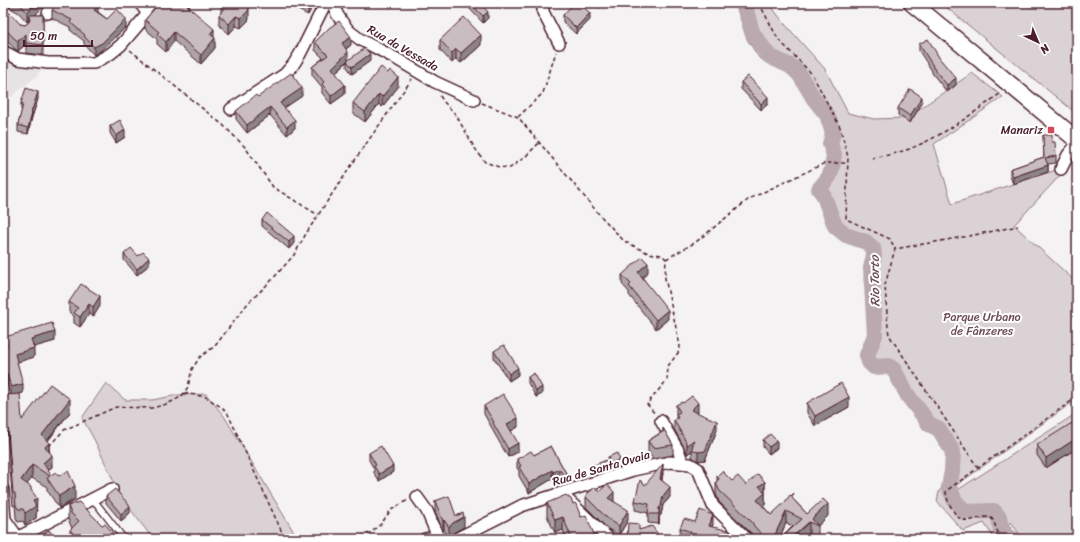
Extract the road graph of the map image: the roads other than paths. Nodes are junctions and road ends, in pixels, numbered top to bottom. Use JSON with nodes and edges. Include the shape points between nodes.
{"nodes":[{"id":1,"x":54,"y":3,"type":"edge"},
{"id":2,"x":140,"y":3,"type":"edge"},
{"id":3,"x":157,"y":3,"type":"edge"},
{"id":4,"x":327,"y":3,"type":"edge"},
{"id":5,"x":333,"y":3,"type":"edge"},
{"id":6,"x":542,"y":3,"type":"edge"},
{"id":7,"x":912,"y":3,"type":"edge"},
{"id":8,"x":927,"y":3,"type":"edge"},
{"id":9,"x":48,"y":13,"type":"dead end"},
{"id":10,"x":148,"y":14,"type":"junction"},
{"id":11,"x":560,"y":42,"type":"road end"},
{"id":12,"x":3,"y":51,"type":"edge"},
{"id":13,"x":474,"y":100,"type":"road end"},
{"id":14,"x":231,"y":109,"type":"dead end"},
{"id":15,"x":1077,"y":127,"type":"edge"},
{"id":16,"x":1077,"y":140,"type":"edge"},
{"id":17,"x":1077,"y":144,"type":"edge"},
{"id":18,"x":1061,"y":170,"type":"dead end"},
{"id":19,"x":661,"y":421,"type":"road end"},
{"id":20,"x":684,"y":463,"type":"junction"},
{"id":21,"x":112,"y":489,"type":"edge"},
{"id":22,"x":3,"y":490,"type":"edge"},
{"id":23,"x":561,"y":493,"type":"junction"},
{"id":24,"x":417,"y":496,"type":"road end"},
{"id":25,"x":93,"y":499,"type":"junction"},
{"id":26,"x":4,"y":520,"type":"edge"},
{"id":27,"x":743,"y":537,"type":"edge"},
{"id":28,"x":439,"y":538,"type":"edge"},
{"id":29,"x":17,"y":539,"type":"edge"},
{"id":30,"x":124,"y":539,"type":"edge"},
{"id":31,"x":425,"y":539,"type":"edge"},
{"id":32,"x":456,"y":539,"type":"edge"},
{"id":33,"x":609,"y":539,"type":"edge"}],
"edges":[{"from":1,"to":9,"type":"street"},
{"from":2,"to":10,"type":"street"},
{"from":3,"to":10,"type":"street"},
{"from":4,"to":14,"type":"street","via":[[300,54],[285,74]]},
{"from":5,"to":13,"type":"street","name":"Rua da Vessada","via":[[342,22],[361,40],[435,82]]},
{"from":6,"to":11,"type":"street","via":[[543,12]]},
{"from":7,"to":16,"type":"main road"},
{"from":8,"to":15,"type":"main road"},
{"from":10,"to":12,"type":"street","via":[[123,44],[94,63],[48,63],[18,59]]},
{"from":17,"to":18,"type":"street"},
{"from":19,"to":20,"type":"street"},
{"from":20,"to":23,"type":"street","name":"Rua de Santa Ovaia","via":[[670,462],[633,470]]},
{"from":20,"to":27,"type":"street","via":[[698,469],[713,506]]},
{"from":21,"to":25,"type":"street"},
{"from":22,"to":26,"type":"street"},
{"from":23,"to":32,"type":"street","name":"Rua de Santa Ovaia","via":[[521,506]]},
{"from":23,"to":33,"type":"street"},
{"from":24,"to":28,"type":"street"},
{"from":25,"to":29,"type":"street"},
{"from":25,"to":30,"type":"lane"},
{"from":26,"to":29,"type":"street"},
{"from":28,"to":31,"type":"street"}]}
